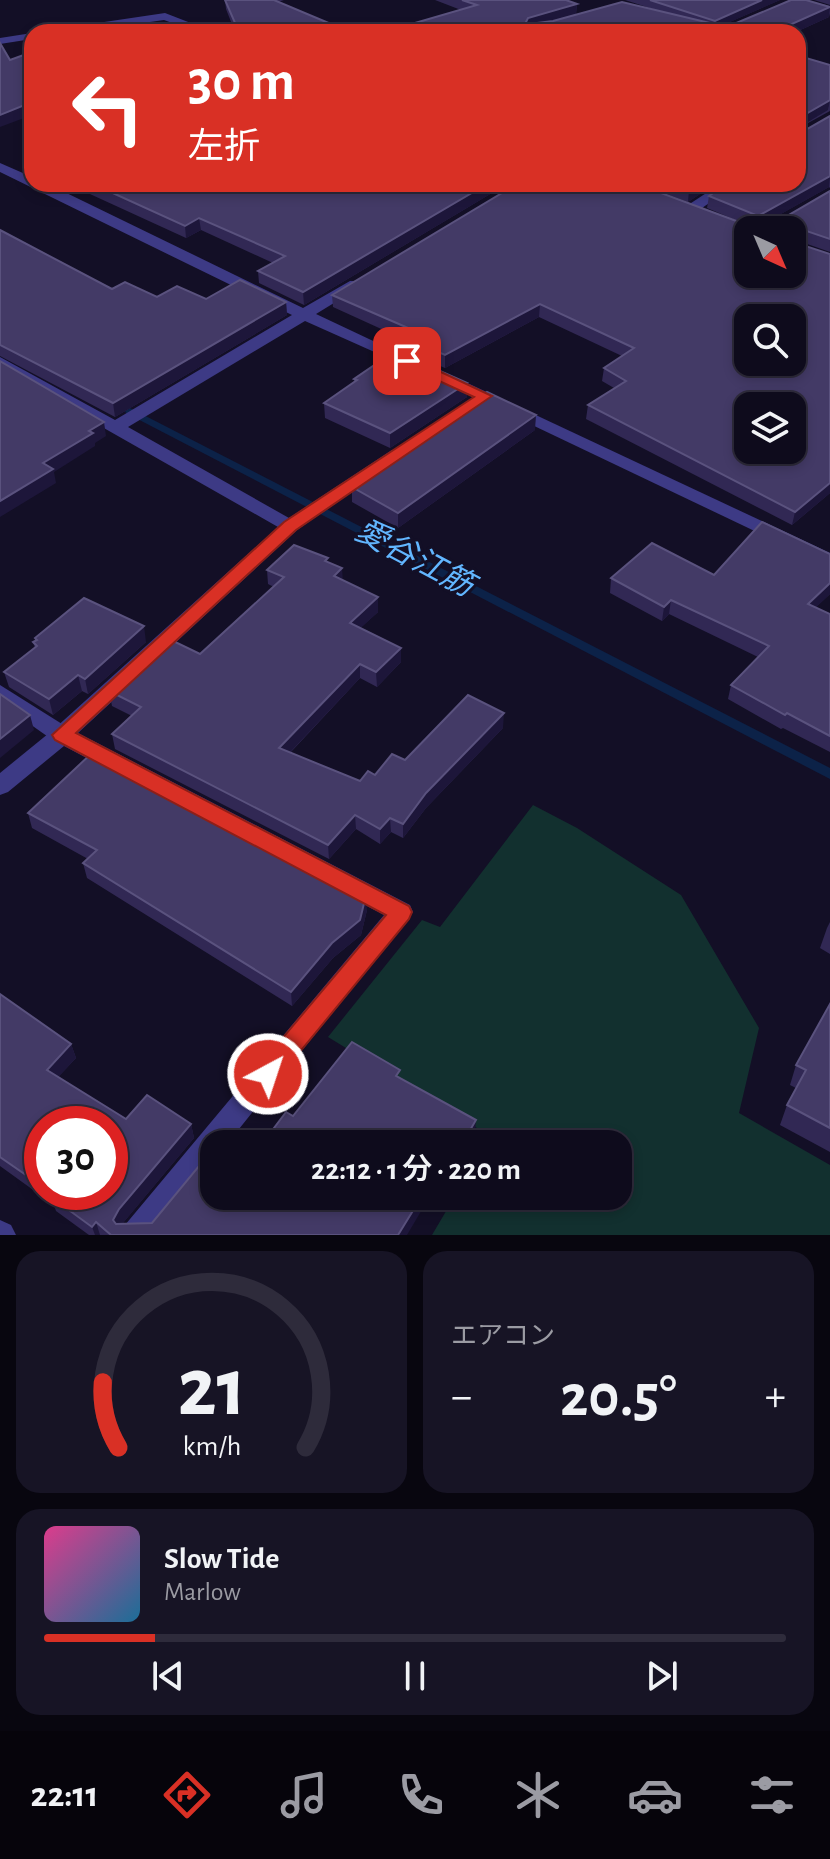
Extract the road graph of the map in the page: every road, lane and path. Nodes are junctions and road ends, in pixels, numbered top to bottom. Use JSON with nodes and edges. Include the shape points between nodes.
{"nodes":[{"id":1,"x":111,"y":24,"type":"edge"},
{"id":2,"x":186,"y":24,"type":"edge"},
{"id":3,"x":24,"y":37,"type":"edge"},
{"id":4,"x":0,"y":41,"type":"edge"},
{"id":5,"x":0,"y":167,"type":"edge"},
{"id":6,"x":24,"y":178,"type":"edge"},
{"id":7,"x":52,"y":192,"type":"edge"},
{"id":8,"x":717,"y":192,"type":"edge"},
{"id":9,"x":690,"y":210,"type":"edge"},
{"id":10,"x":372,"y":273,"type":"edge"},
{"id":11,"x":303,"y":314,"type":"junction"},
{"id":12,"x":0,"y":362,"type":"edge"},
{"id":13,"x":122,"y":424,"type":"junction"},
{"id":14,"x":412,"y":445,"type":"edge"},
{"id":15,"x":296,"y":522,"type":"junction"},
{"id":16,"x":830,"y":561,"type":"edge"},
{"id":17,"x":0,"y":693,"type":"edge"},
{"id":18,"x":62,"y":735,"type":"junction"},
{"id":19,"x":0,"y":786,"type":"edge"},
{"id":20,"x":135,"y":1235,"type":"edge"}],
"edges":[{"from":1,"to":2,"type":"street","via":[[165,16]]},
{"from":3,"to":4,"type":"street"},
{"from":5,"to":6,"type":"street"},
{"from":7,"to":11,"type":"street"},
{"from":8,"to":9,"type":"street"},
{"from":10,"to":11,"type":"street"},
{"from":11,"to":13,"type":"street"},
{"from":11,"to":16,"type":"street"},
{"from":12,"to":13,"type":"street"},
{"from":13,"to":15,"type":"street"},
{"from":14,"to":15,"type":"street"},
{"from":15,"to":18,"type":"street"},
{"from":17,"to":18,"type":"street"},
{"from":18,"to":19,"type":"street"},
{"from":18,"to":20,"type":"street","via":[[401,912]]}]}
